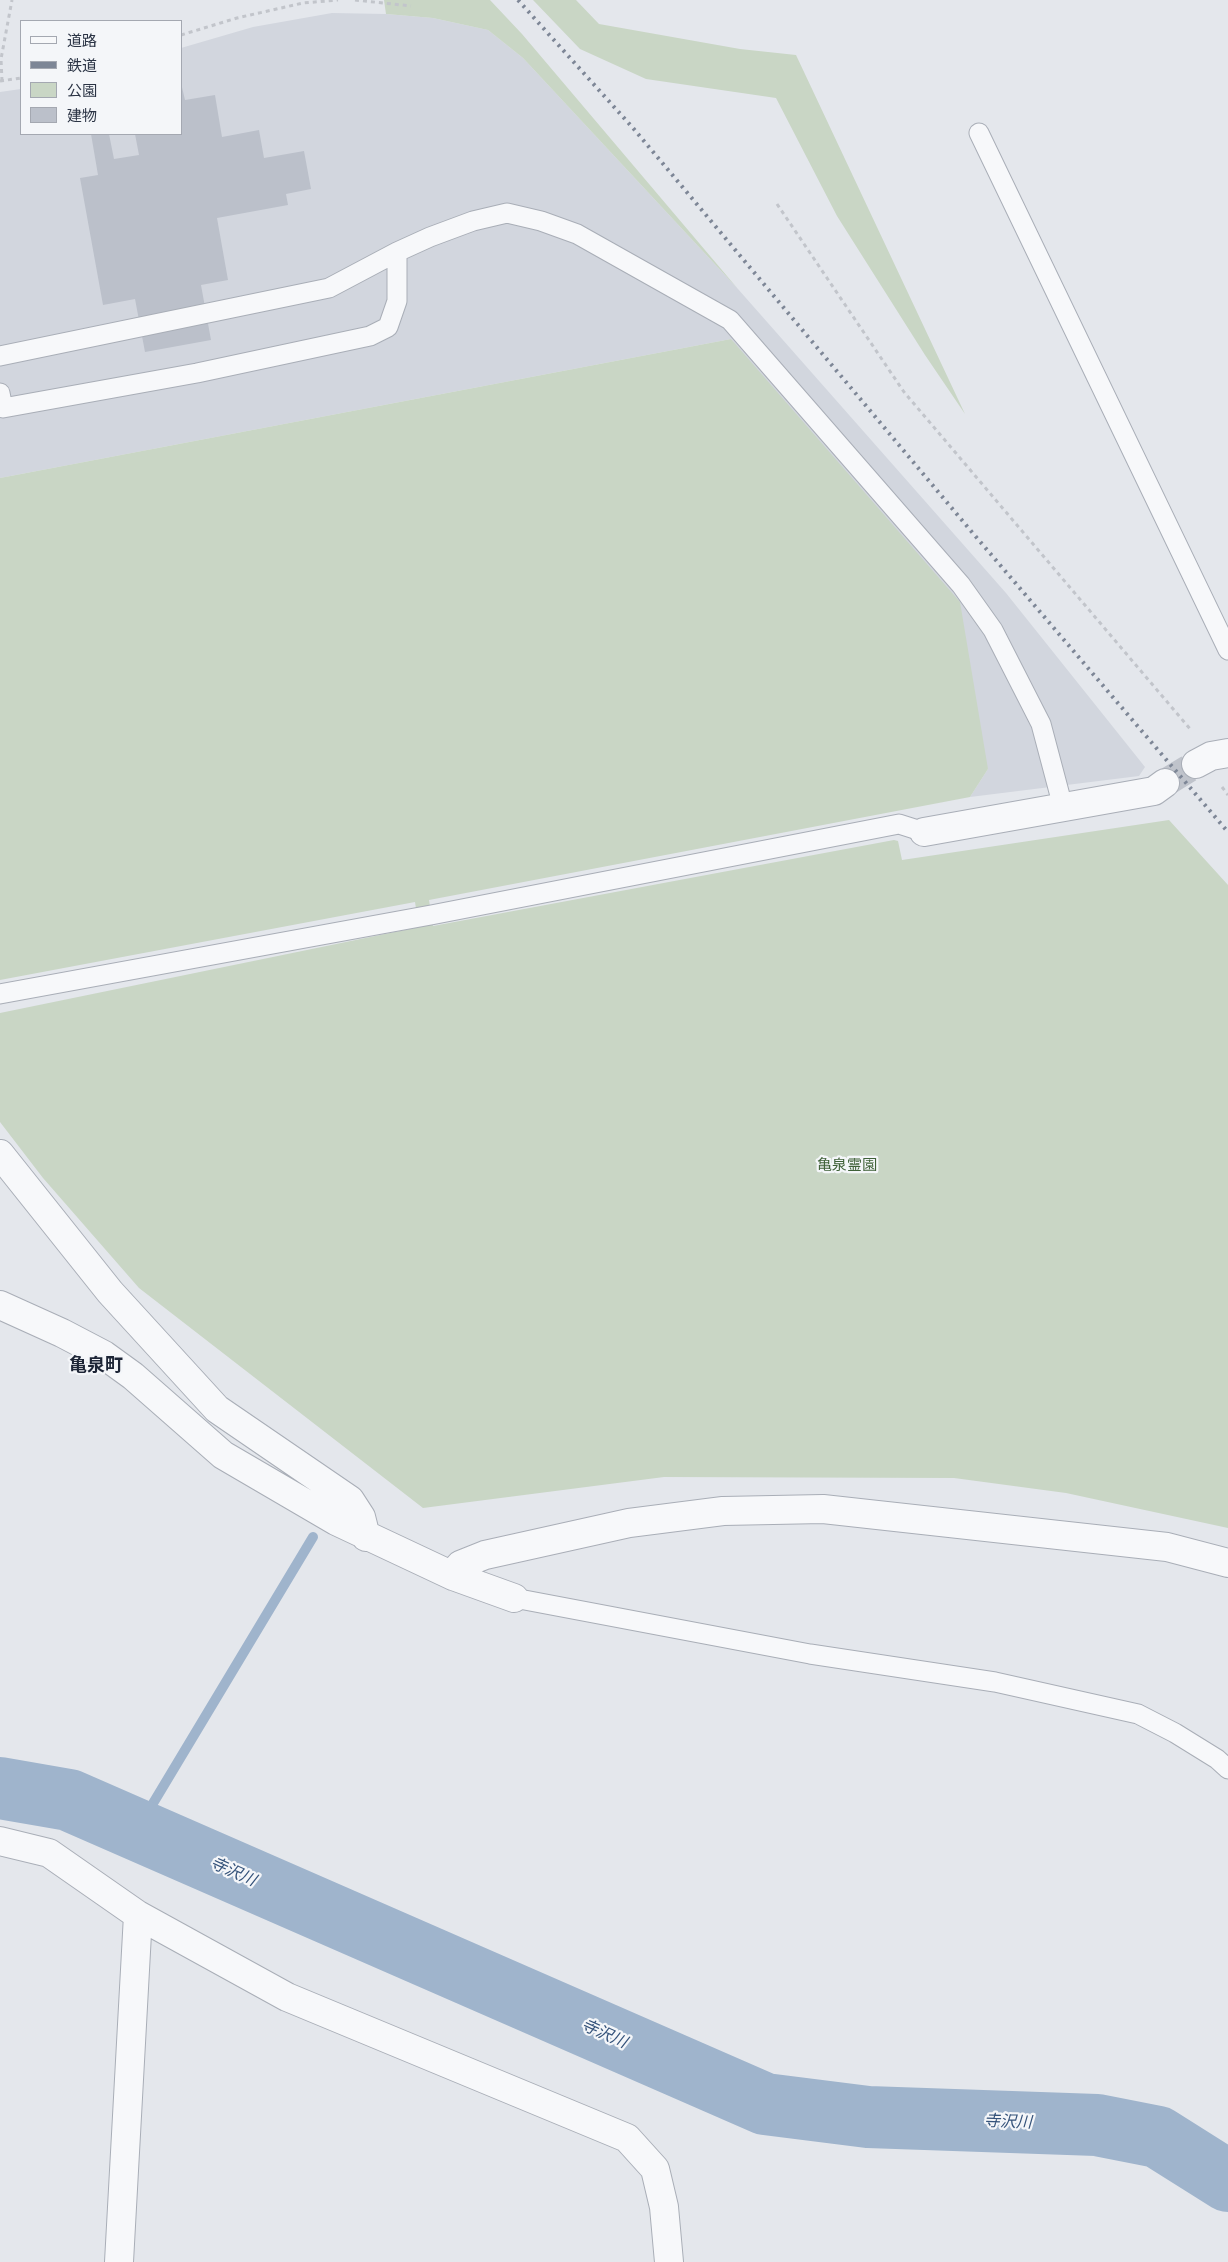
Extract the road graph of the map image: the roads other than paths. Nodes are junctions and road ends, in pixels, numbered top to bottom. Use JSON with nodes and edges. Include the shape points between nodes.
{"nodes":[{"id":1,"x":979,"y":133,"type":"dead end"},
{"id":2,"x":396,"y":252,"type":"junction"},
{"id":3,"x":0,"y":356,"type":"edge"},
{"id":4,"x":0,"y":393,"type":"edge"},
{"id":5,"x":1228,"y":650,"type":"edge"},
{"id":6,"x":1165,"y":783,"type":"tunnel mouth"},
{"id":7,"x":1063,"y":807,"type":"junction"},
{"id":8,"x":924,"y":832,"type":"joint"},
{"id":9,"x":0,"y":994,"type":"edge"},
{"id":10,"x":0,"y":1154,"type":"edge"},
{"id":11,"x":0,"y":1305,"type":"edge"},
{"id":12,"x":366,"y":1537,"type":"junction"},
{"id":13,"x":1228,"y":1564,"type":"edge"},
{"id":14,"x":453,"y":1576,"type":"junction"},
{"id":15,"x":514,"y":1598,"type":"joint"},
{"id":16,"x":1228,"y":1769,"type":"edge"},
{"id":17,"x":0,"y":1841,"type":"edge"},
{"id":18,"x":138,"y":1915,"type":"junction"},
{"id":19,"x":119,"y":2262,"type":"edge"},
{"id":20,"x":669,"y":2262,"type":"edge"}],
"edges":[{"from":1,"to":5,"type":"lane"},
{"from":2,"to":3,"type":"lane","via":[[329,288]]},
{"from":2,"to":4,"type":"lane","via":[[397,302],[388,327],[370,336],[197,373],[4,408]]},
{"from":2,"to":7,"type":"lane","via":[[473,221],[507,214],[541,221],[577,234],[730,320],[961,585],[993,630],[1041,724]]},
{"from":6,"to":7,"type":"street","via":[[1154,791]]},
{"from":7,"to":8,"type":"street"},
{"from":8,"to":9,"type":"lane","via":[[899,824]]},
{"from":10,"to":12,"type":"street","via":[[110,1292],[217,1409],[350,1500],[361,1516]]},
{"from":11,"to":12,"type":"street","via":[[104,1355],[133,1376],[223,1455]]},
{"from":12,"to":14,"type":"street"},
{"from":13,"to":14,"type":"street","via":[[1167,1547],[823,1509],[723,1511],[629,1523],[485,1554],[460,1565]]},
{"from":14,"to":15,"type":"street"},
{"from":15,"to":16,"type":"lane","via":[[810,1654],[995,1682],[1138,1714],[1192,1743]]},
{"from":17,"to":18,"type":"street","via":[[49,1853]]},
{"from":18,"to":19,"type":"street"},
{"from":18,"to":20,"type":"street","via":[[287,1997],[627,2138],[655,2169],[664,2207]]}]}
